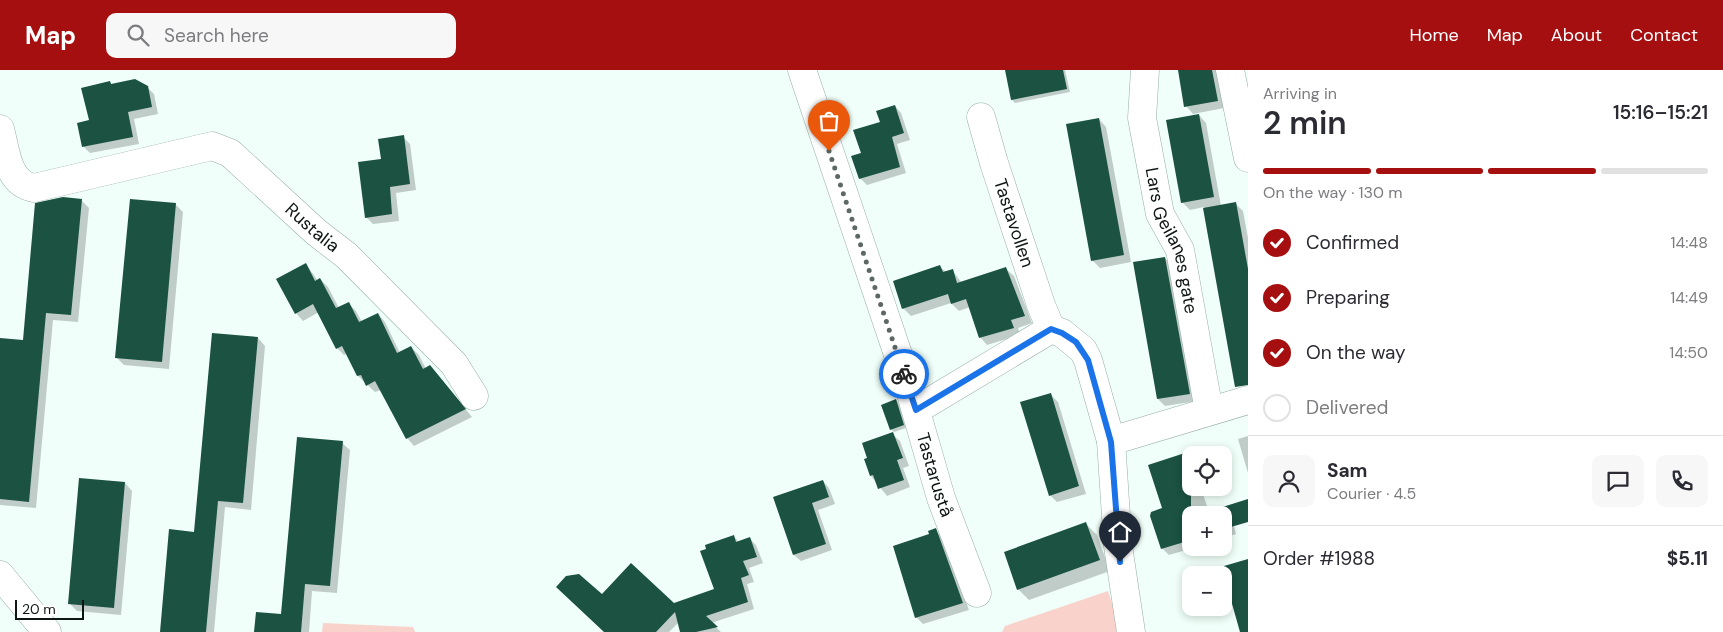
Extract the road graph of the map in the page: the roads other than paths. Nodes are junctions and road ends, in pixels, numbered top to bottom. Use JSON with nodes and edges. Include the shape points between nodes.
{"nodes":[{"id":1,"x":802,"y":70,"type":"edge"},
{"id":2,"x":1145,"y":70,"type":"edge"},
{"id":3,"x":1230,"y":70,"type":"edge"},
{"id":4,"x":981,"y":116,"type":"dead end"},
{"id":5,"x":0,"y":129,"type":"edge"},
{"id":6,"x":1248,"y":158,"type":"edge"},
{"id":7,"x":1051,"y":329,"type":"junction"},
{"id":8,"x":474,"y":396,"type":"dead end"},
{"id":9,"x":1248,"y":400,"type":"edge"},
{"id":10,"x":916,"y":410,"type":"junction"},
{"id":11,"x":1209,"y":411,"type":"junction"},
{"id":12,"x":1111,"y":442,"type":"junction"},
{"id":13,"x":0,"y":575,"type":"edge"},
{"id":14,"x":977,"y":593,"type":"dead end"},
{"id":15,"x":48,"y":632,"type":"edge"},
{"id":16,"x":1131,"y":632,"type":"edge"}],
"edges":[{"from":1,"to":10,"type":"street","name":"Tastarustå"},
{"from":2,"to":11,"type":"street","name":"Lars Geilanes gate","via":[[1142,118],[1160,214],[1180,250]]},
{"from":3,"to":6,"type":"street"},
{"from":4,"to":7,"type":"street","name":"Tastavollen"},
{"from":5,"to":8,"type":"street","name":"Rustalia","via":[[12,174],[26,186],[34,188],[212,146],[230,153],[347,256],[454,364]]},
{"from":7,"to":10,"type":"street"},
{"from":7,"to":12,"type":"street","via":[[1062,333],[1083,350]]},
{"from":9,"to":11,"type":"street"},
{"from":10,"to":14,"type":"street","name":"Tastarustå","via":[[941,498]]},
{"from":11,"to":12,"type":"street"},
{"from":12,"to":16,"type":"street","via":[[1118,546]]},
{"from":13,"to":15,"type":"street"}]}
